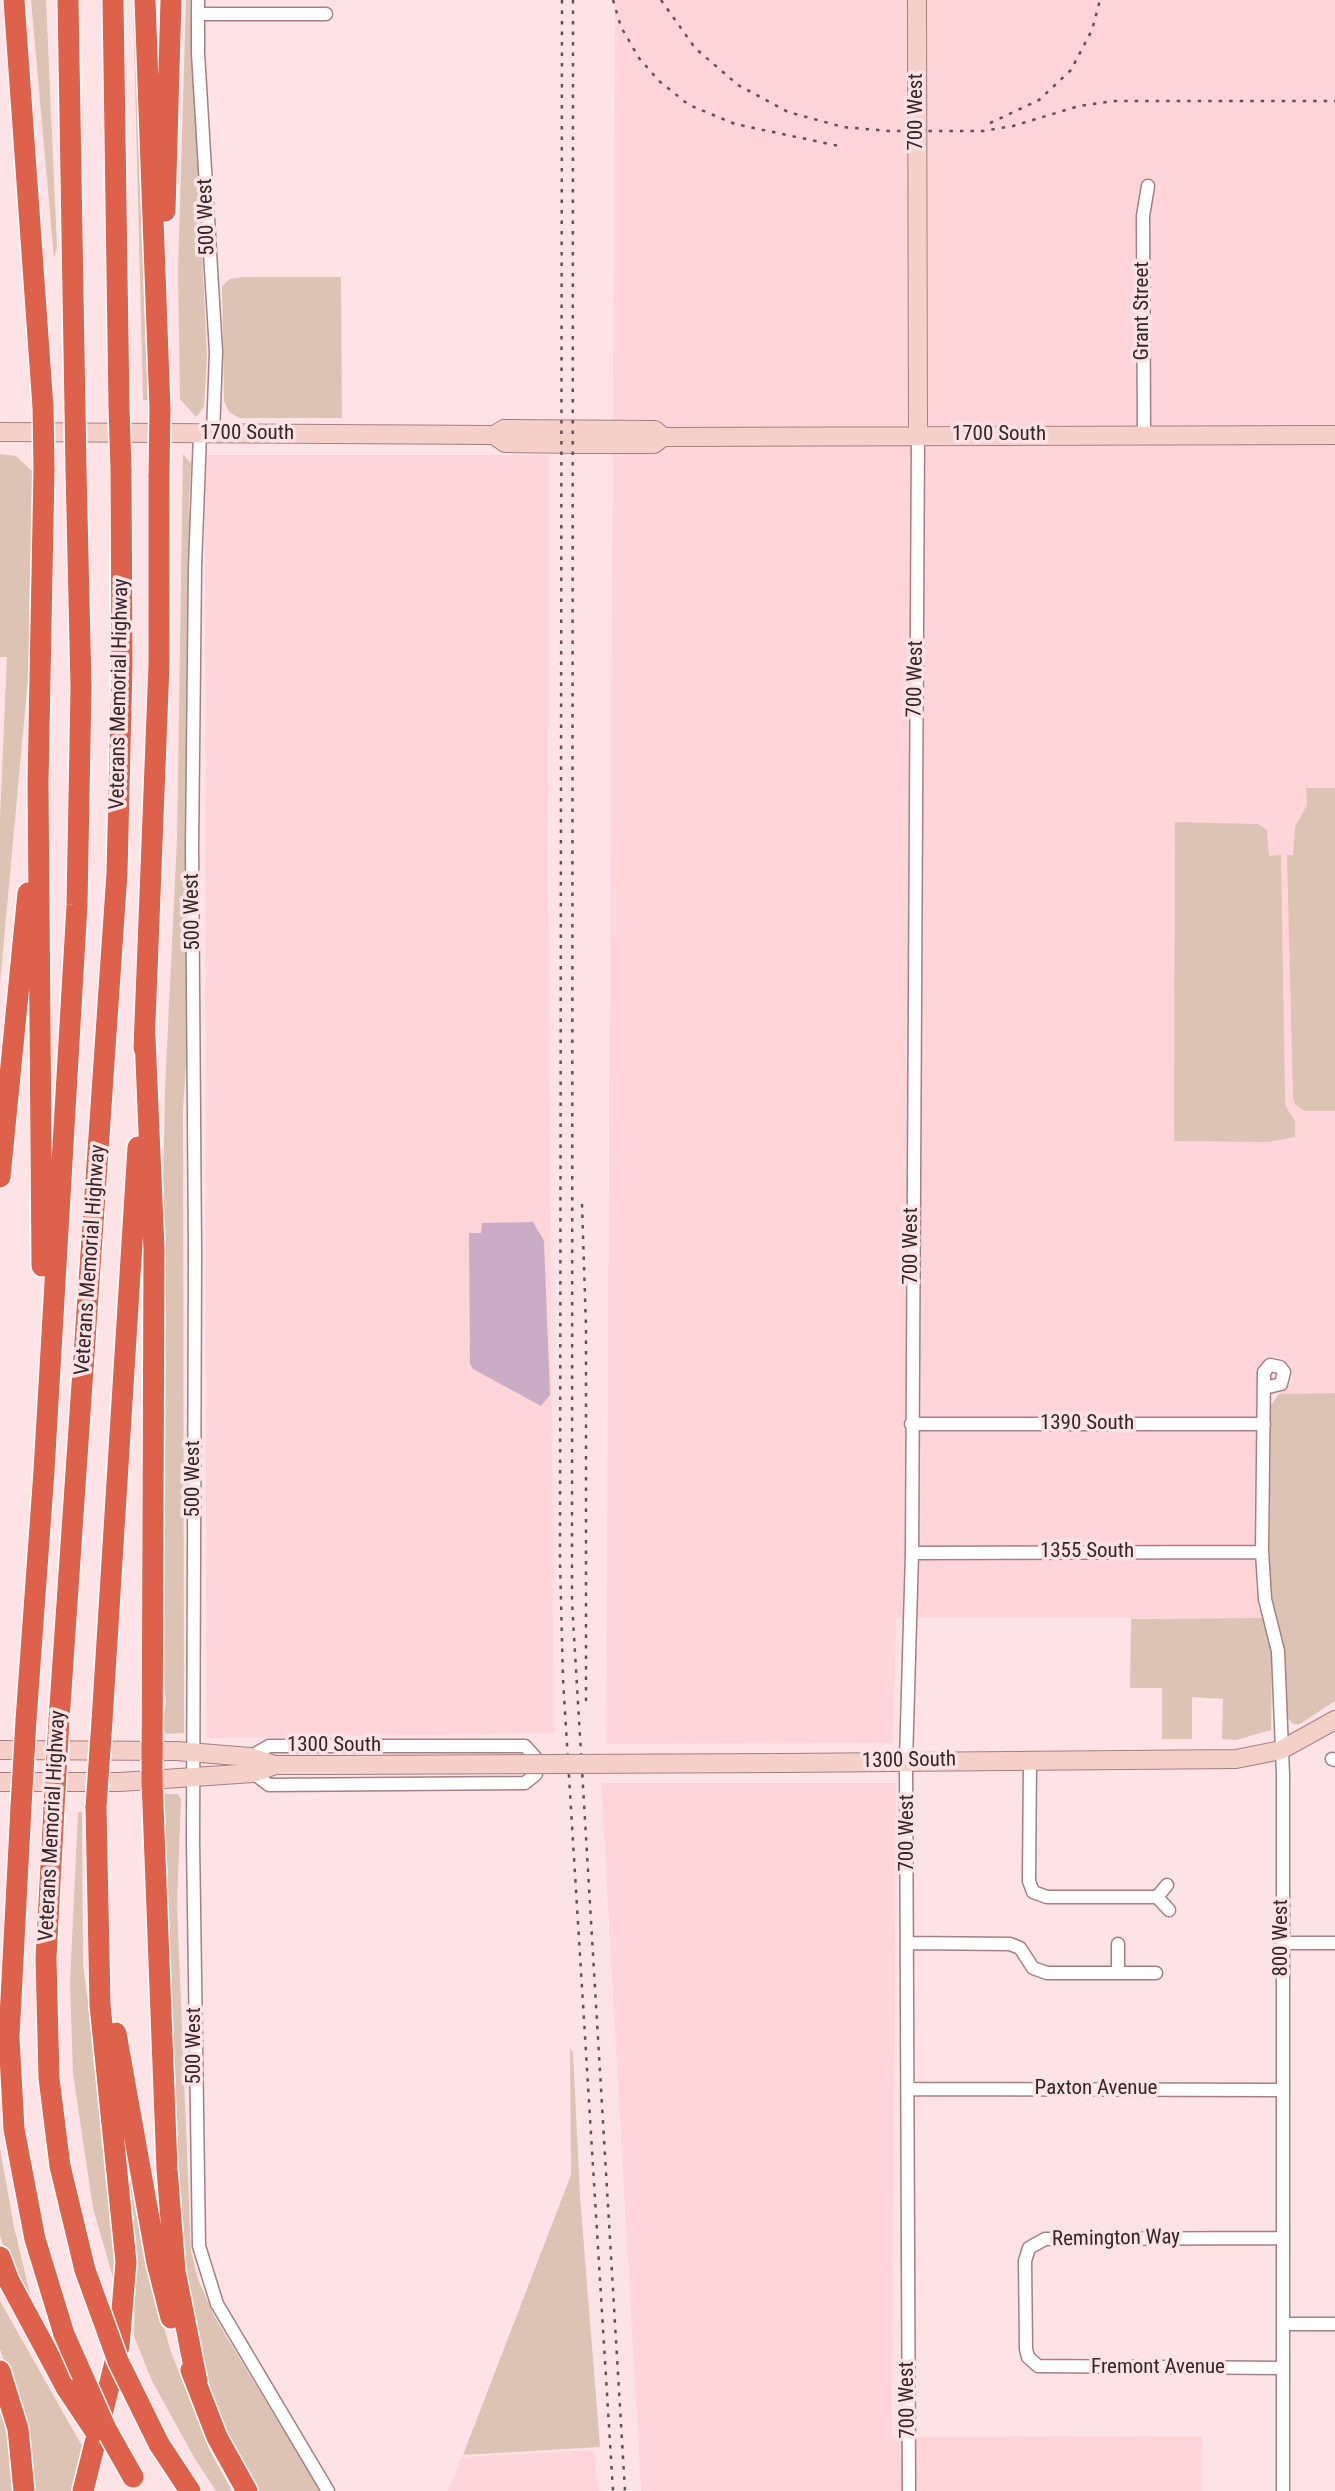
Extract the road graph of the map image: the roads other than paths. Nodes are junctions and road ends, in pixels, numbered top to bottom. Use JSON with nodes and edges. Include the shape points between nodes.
{"nodes":[{"id":1,"x":14,"y":0,"type":"edge"},
{"id":2,"x":21,"y":0,"type":"edge"},
{"id":3,"x":62,"y":0,"type":"edge"},
{"id":4,"x":68,"y":0,"type":"edge"},
{"id":5,"x":113,"y":0,"type":"edge"},
{"id":6,"x":145,"y":0,"type":"edge"},
{"id":7,"x":171,"y":0,"type":"edge"},
{"id":8,"x":198,"y":0,"type":"edge"},
{"id":9,"x":918,"y":0,"type":"edge"},
{"id":10,"x":198,"y":14,"type":"junction"},
{"id":11,"x":326,"y":14,"type":"dead end"},
{"id":12,"x":70,"y":92,"type":"junction"},
{"id":13,"x":22,"y":95,"type":"junction"},
{"id":14,"x":1148,"y":186,"type":"dead end"},
{"id":15,"x":160,"y":409,"type":"junction"},
{"id":16,"x":0,"y":432,"type":"edge"},
{"id":17,"x":207,"y":434,"type":"junction"},
{"id":18,"x":1144,"y":435,"type":"junction"},
{"id":19,"x":1335,"y":435,"type":"edge"},
{"id":20,"x":918,"y":436,"type":"junction"},
{"id":21,"x":38,"y":783,"type":"junction"},
{"id":22,"x":145,"y":1037,"type":"junction"},
{"id":23,"x":0,"y":1177,"type":"edge"},
{"id":24,"x":1264,"y":1388,"type":"dead end"},
{"id":25,"x":911,"y":1424,"type":"junction"},
{"id":26,"x":1264,"y":1424,"type":"junction"},
{"id":27,"x":44,"y":1471,"type":"junction"},
{"id":28,"x":1262,"y":1552,"type":"junction"},
{"id":29,"x":912,"y":1553,"type":"junction"},
{"id":30,"x":1335,"y":1720,"type":"edge"},
{"id":31,"x":0,"y":1750,"type":"edge"},
{"id":32,"x":1281,"y":1750,"type":"junction"},
{"id":33,"x":152,"y":1751,"type":"junction"},
{"id":34,"x":193,"y":1752,"type":"junction"},
{"id":35,"x":1030,"y":1760,"type":"junction"},
{"id":36,"x":906,"y":1761,"type":"junction"},
{"id":37,"x":251,"y":1765,"type":"junction"},
{"id":38,"x":194,"y":1777,"type":"junction"},
{"id":39,"x":152,"y":1780,"type":"junction"},
{"id":40,"x":0,"y":1782,"type":"edge"},
{"id":41,"x":1167,"y":1885,"type":"dead end"},
{"id":42,"x":97,"y":1893,"type":"junction"},
{"id":43,"x":1157,"y":1897,"type":"junction"},
{"id":44,"x":1169,"y":1910,"type":"dead end"},
{"id":45,"x":908,"y":1943,"type":"junction"},
{"id":46,"x":1282,"y":1943,"type":"junction"},
{"id":47,"x":1335,"y":1943,"type":"edge"},
{"id":48,"x":1118,"y":1944,"type":"dead end"},
{"id":49,"x":1118,"y":1973,"type":"junction"},
{"id":50,"x":1156,"y":1973,"type":"dead end"},
{"id":51,"x":909,"y":2089,"type":"junction"},
{"id":52,"x":1282,"y":2090,"type":"junction"},
{"id":53,"x":1282,"y":2238,"type":"junction"},
{"id":54,"x":0,"y":2257,"type":"edge"},
{"id":55,"x":1283,"y":2324,"type":"junction"},
{"id":56,"x":1335,"y":2324,"type":"edge"},
{"id":57,"x":1034,"y":2364,"type":"joint"},
{"id":58,"x":1283,"y":2368,"type":"junction"},
{"id":59,"x":0,"y":2371,"type":"edge"},
{"id":60,"x":197,"y":2382,"type":"junction"},
{"id":61,"x":136,"y":2487,"type":"edge"},
{"id":62,"x":24,"y":2491,"type":"edge"},
{"id":63,"x":83,"y":2491,"type":"edge"},
{"id":64,"x":190,"y":2491,"type":"edge"},
{"id":65,"x":247,"y":2491,"type":"edge"},
{"id":66,"x":328,"y":2491,"type":"edge"},
{"id":67,"x":909,"y":2491,"type":"edge"},
{"id":68,"x":1283,"y":2491,"type":"edge"}],
"edges":[{"from":1,"to":13,"type":"highway"},
{"from":2,"to":13,"type":"highway"},
{"from":3,"to":12,"type":"highway"},
{"from":4,"to":12,"type":"highway","name":"Veterans Memorial Highway"},
{"from":5,"to":64,"type":"highway","name":"Veterans Memorial Highway","bridge":true,"via":[[122,665],[117,873],[54,1808],[46,1958],[49,2078],[60,2166],[85,2270],[118,2361],[159,2444]]},
{"from":6,"to":15,"type":"highway"},
{"from":7,"to":15,"type":"highway"},
{"from":8,"to":10,"type":"street","name":"500 West"},
{"from":9,"to":20,"type":"street","name":"700 West"},
{"from":10,"to":11,"type":"street"},
{"from":10,"to":17,"type":"street","name":"500 West","via":[[216,352]]},
{"from":12,"to":27,"type":"highway","name":"Veterans Memorial Highway","bridge":true,"via":[[81,687],[78,905]]},
{"from":13,"to":21,"type":"highway","bridge":true,"via":[[43,407]]},
{"from":14,"to":18,"type":"street","name":"Grant Street","via":[[1143,216]]},
{"from":15,"to":22,"type":"highway","bridge":true,"via":[[159,664]]},
{"from":16,"to":17,"type":"street","name":"1700 South"},
{"from":17,"to":20,"type":"street","name":"1700 South","via":[[494,435],[504,429],[654,430],[663,437]]},
{"from":17,"to":34,"type":"street","name":"500 West","via":[[195,567],[192,849]]},
{"from":18,"to":19,"type":"street","name":"1700 South"},
{"from":18,"to":20,"type":"street","name":"1700 South"},
{"from":20,"to":25,"type":"street","name":"700 West"},
{"from":21,"to":23,"type":"highway"},
{"from":21,"to":27,"type":"highway"},
{"from":22,"to":33,"type":"highway","via":[[154,1249]]},
{"from":22,"to":42,"type":"highway","bridge":true,"via":[[96,1807]]},
{"from":24,"to":26,"type":"street","name":"800 West"},
{"from":25,"to":26,"type":"street","name":"1390 South"},
{"from":25,"to":29,"type":"street","name":"700 West"},
{"from":26,"to":28,"type":"street","name":"800 West"},
{"from":27,"to":61,"type":"highway","name":"Veterans Memorial Highway","bridge":true,"via":[[9,2037],[14,2129],[35,2239],[64,2334]]},
{"from":28,"to":29,"type":"street","name":"1355 South"},
{"from":28,"to":32,"type":"street","name":"800 West","via":[[1265,1599],[1278,1651]]},
{"from":29,"to":36,"type":"street","name":"700 West"},
{"from":30,"to":32,"type":"street","name":"1300 South"},
{"from":31,"to":33,"type":"street","name":"1300 South"},
{"from":32,"to":35,"type":"street","name":"1300 South","via":[[1228,1760]]},
{"from":32,"to":46,"type":"street","name":"800 West"},
{"from":33,"to":34,"type":"street","name":"1300 South"},
{"from":33,"to":39,"type":"highway"},
{"from":34,"to":37,"type":"street","name":"1300 South"},
{"from":34,"to":38,"type":"street","name":"500 West"},
{"from":35,"to":36,"type":"street","name":"1300 South"},
{"from":35,"to":43,"type":"street","via":[[1033,1892],[1047,1897]]},
{"from":36,"to":37,"type":"street","name":"1300 South","bridge":true},
{"from":36,"to":45,"type":"street","name":"700 West"},
{"from":37,"to":37,"type":"street","name":"1300 South","via":[[269,1785],[525,1783],[536,1774],[535,1757],[525,1746],[269,1746]]},
{"from":37,"to":38,"type":"street","name":"1300 South"},
{"from":38,"to":39,"type":"street","name":"1300 South"},
{"from":38,"to":66,"type":"street","name":"500 West","via":[[199,2246],[217,2304]]},
{"from":39,"to":40,"type":"street","name":"1300 South"},
{"from":39,"to":60,"type":"highway","via":[[167,2169],[175,2271]]},
{"from":41,"to":43,"type":"street"},
{"from":42,"to":60,"type":"highway","via":[[118,2046],[158,2263],[180,2350]]},
{"from":42,"to":63,"type":"highway","via":[[100,2005],[126,2262],[119,2346]]},
{"from":43,"to":44,"type":"street"},
{"from":45,"to":49,"type":"street","via":[[1010,1944],[1020,1948],[1042,1972]]},
{"from":45,"to":51,"type":"street","name":"700 West"},
{"from":46,"to":47,"type":"street"},
{"from":46,"to":52,"type":"street","name":"800 West"},
{"from":48,"to":49,"type":"street"},
{"from":49,"to":50,"type":"street"},
{"from":51,"to":52,"type":"street","name":"Paxton Avenue"},
{"from":51,"to":67,"type":"street","name":"700 West"},
{"from":52,"to":53,"type":"street","name":"800 West"},
{"from":53,"to":55,"type":"street","name":"800 West"},
{"from":53,"to":57,"type":"street","name":"Remington Way","via":[[1037,2242],[1025,2261],[1026,2349]]},
{"from":54,"to":61,"type":"highway","bridge":true,"via":[[67,2389]]},
{"from":55,"to":56,"type":"street"},
{"from":55,"to":58,"type":"street","name":"800 West"},
{"from":57,"to":58,"type":"street","name":"Fremont Avenue","via":[[1048,2368]]},
{"from":58,"to":68,"type":"street","name":"800 West"},
{"from":59,"to":62,"type":"highway","via":[[18,2429]]},
{"from":60,"to":65,"type":"highway","via":[[217,2437]]}]}
